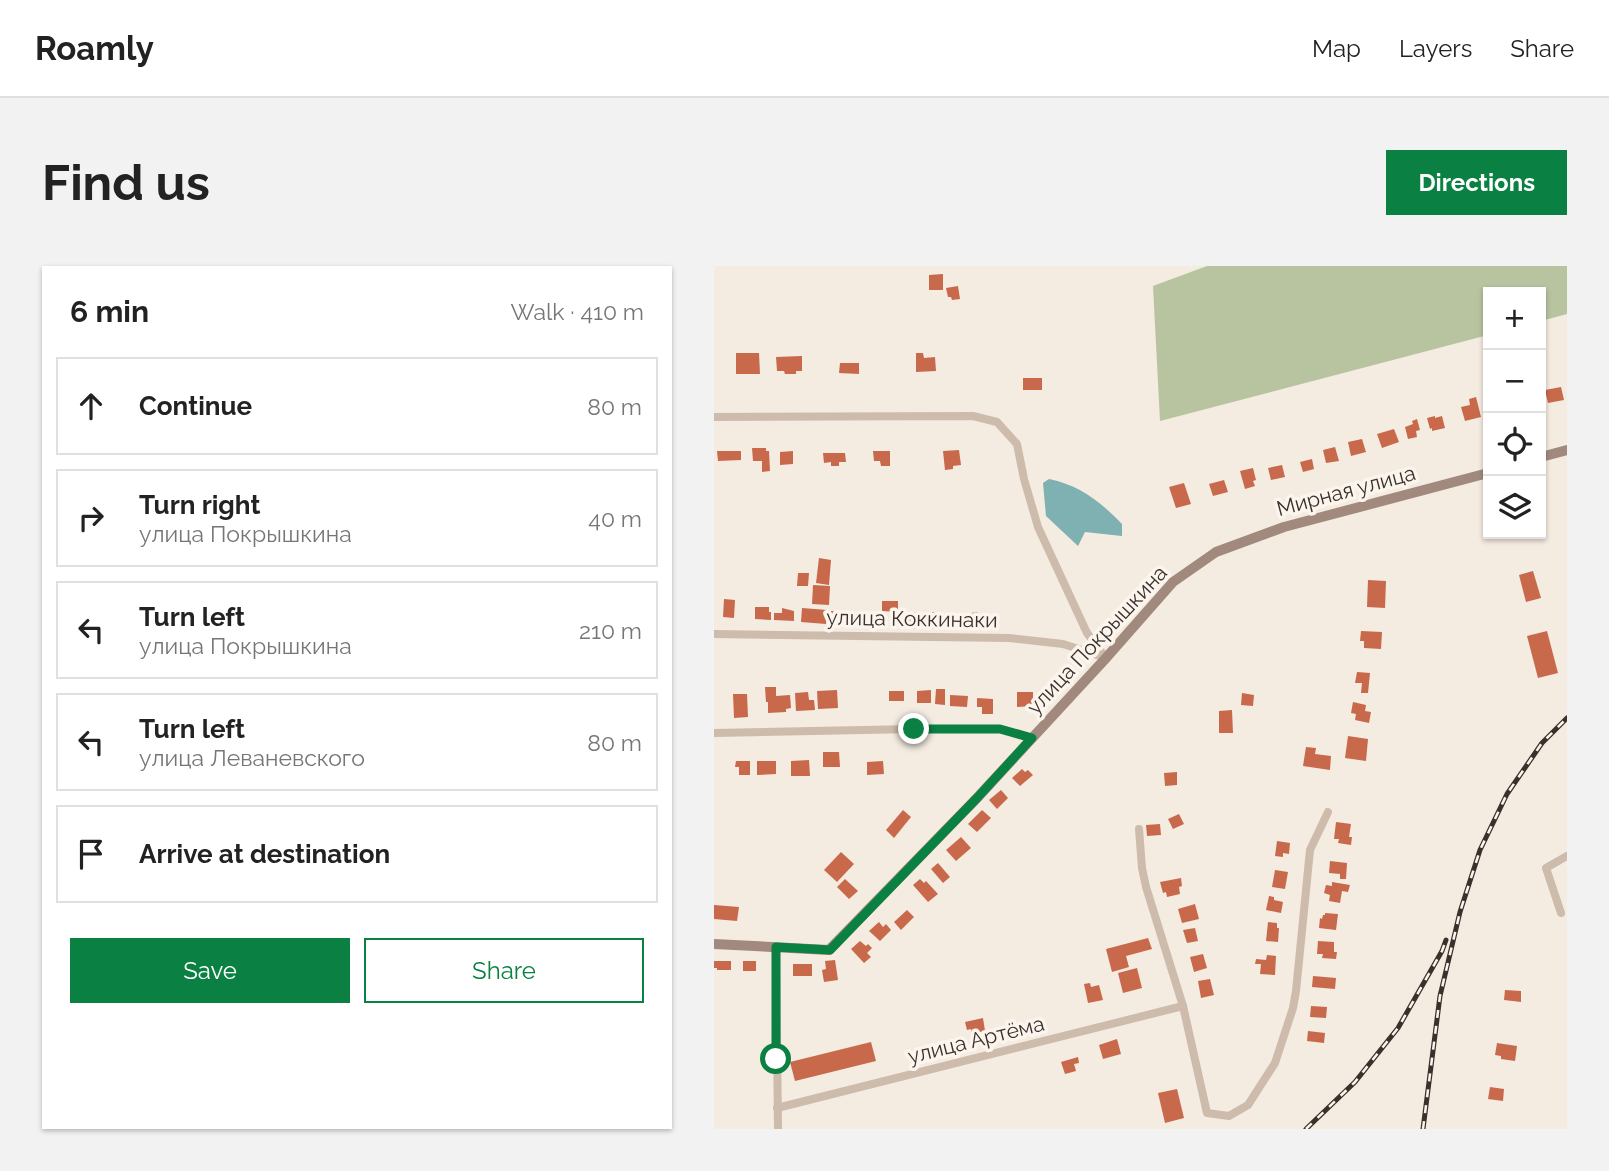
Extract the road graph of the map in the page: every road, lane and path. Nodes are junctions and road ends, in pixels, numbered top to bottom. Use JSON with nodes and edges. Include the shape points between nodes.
{"nodes":[{"id":1,"x":714,"y":417,"type":"edge"},
{"id":2,"x":1567,"y":450,"type":"edge"},
{"id":3,"x":1546,"y":456,"type":"edge"},
{"id":4,"x":1483,"y":473,"type":"edge"},
{"id":5,"x":1216,"y":552,"type":"joint"},
{"id":6,"x":714,"y":634,"type":"edge"},
{"id":7,"x":1106,"y":658,"type":"junction"},
{"id":8,"x":714,"y":733,"type":"edge"},
{"id":9,"x":1032,"y":738,"type":"junction"},
{"id":10,"x":1328,"y":811,"type":"dead end"},
{"id":11,"x":1139,"y":829,"type":"dead end"},
{"id":12,"x":1567,"y":856,"type":"edge"},
{"id":13,"x":1561,"y":913,"type":"dead end"},
{"id":14,"x":714,"y":944,"type":"edge"},
{"id":15,"x":776,"y":947,"type":"junction"},
{"id":16,"x":1183,"y":1006,"type":"junction"},
{"id":17,"x":777,"y":1108,"type":"junction"},
{"id":18,"x":778,"y":1129,"type":"edge"}],
"edges":[{"from":1,"to":7,"type":"street","via":[[972,416],[997,422],[1017,444],[1038,527],[1087,633]]},
{"from":2,"to":3,"type":"street"},
{"from":4,"to":5,"type":"street","name":"Мирная улица","via":[[1284,527]]},
{"from":5,"to":7,"type":"street","name":"улица Покрышкина","via":[[1173,582]]},
{"from":6,"to":7,"type":"street","name":"улица Коккинаки","via":[[1009,638],[1063,644]]},
{"from":7,"to":9,"type":"street","name":"улица Покрышкина"},
{"from":8,"to":9,"type":"street","via":[[1000,729]]},
{"from":9,"to":15,"type":"street","name":"улица Покрышкина","via":[[830,950]]},
{"from":10,"to":16,"type":"street","via":[[1310,850],[1293,1009],[1275,1063],[1248,1105],[1229,1116],[1207,1112]]},
{"from":11,"to":16,"type":"street","via":[[1146,887]]},
{"from":12,"to":13,"type":"street","via":[[1546,868]]},
{"from":14,"to":15,"type":"street","name":"улица Покрышкина"},
{"from":15,"to":17,"type":"street"},
{"from":16,"to":17,"type":"street","name":"улица Артёма"},
{"from":17,"to":18,"type":"street"}]}
